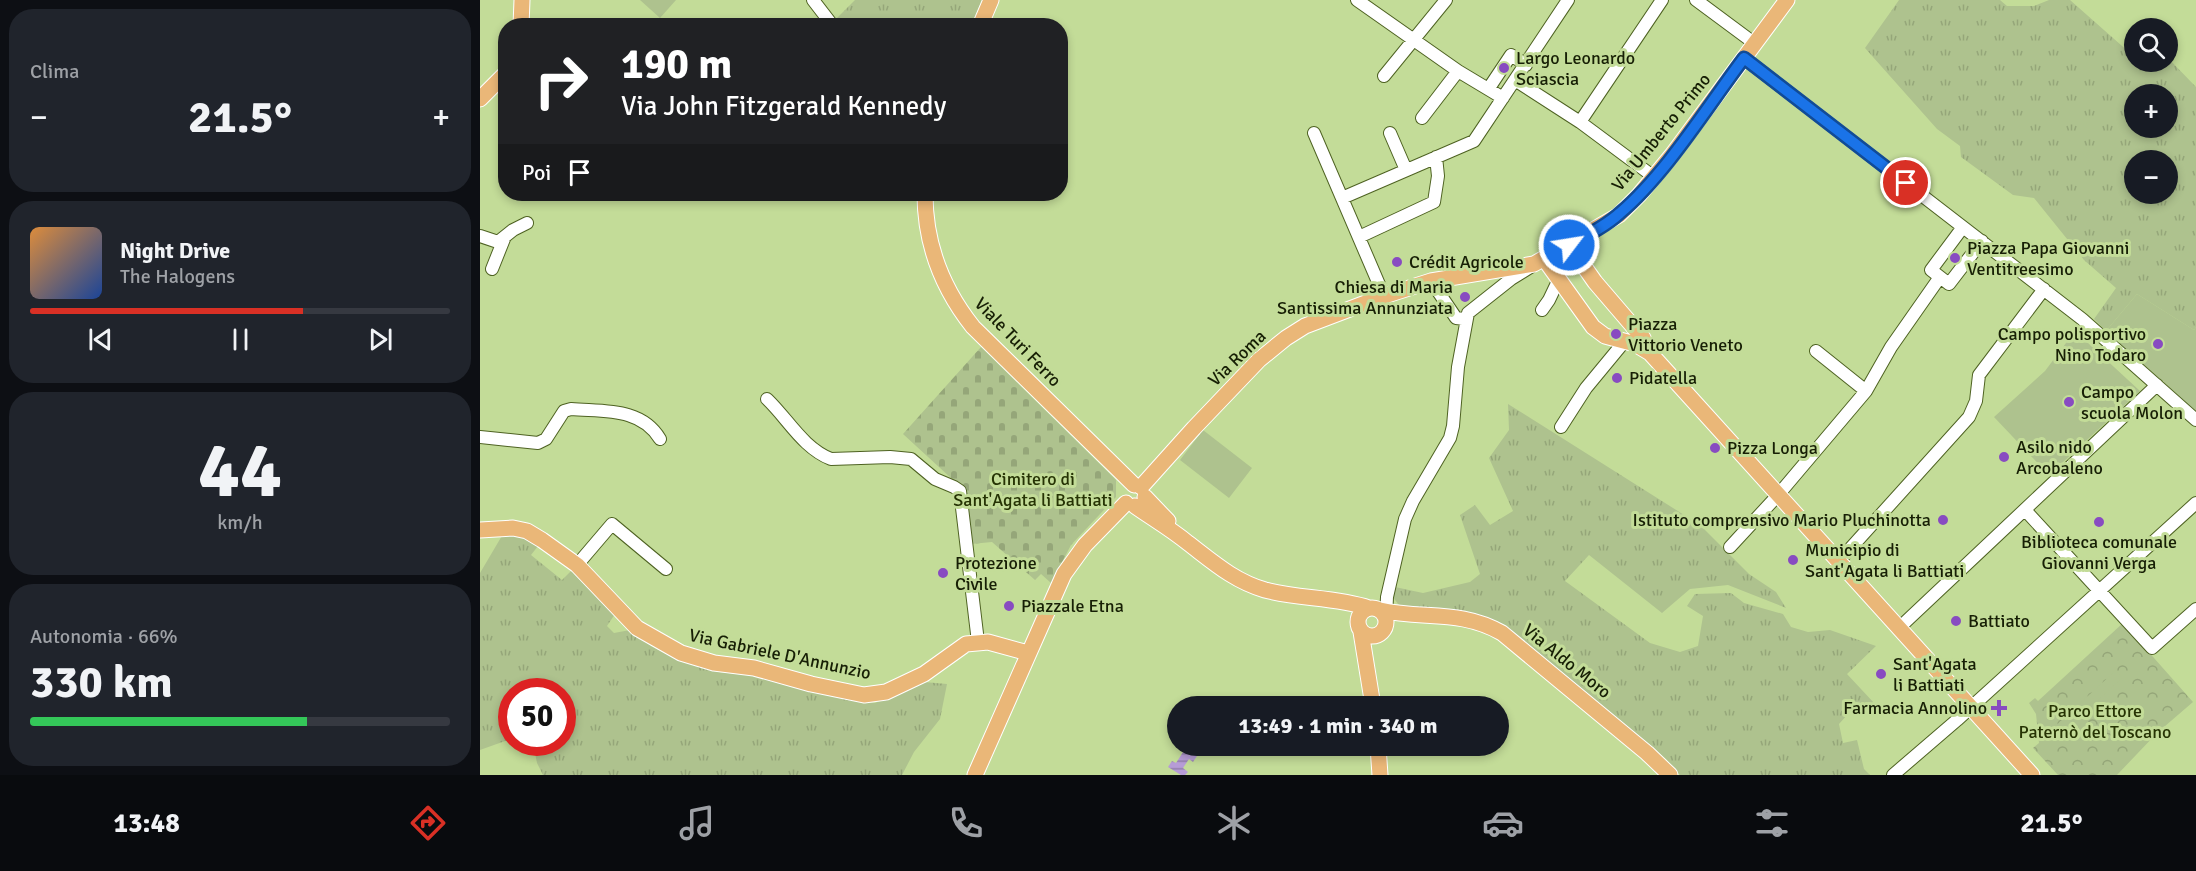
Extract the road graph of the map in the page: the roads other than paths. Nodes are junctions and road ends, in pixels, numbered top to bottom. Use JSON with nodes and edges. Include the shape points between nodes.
{"nodes":[{"id":1,"x":522,"y":0,"type":"edge"},
{"id":2,"x":813,"y":0,"type":"edge"},
{"id":3,"x":991,"y":0,"type":"edge"},
{"id":4,"x":1357,"y":0,"type":"edge"},
{"id":5,"x":1446,"y":0,"type":"edge"},
{"id":6,"x":1568,"y":0,"type":"edge"},
{"id":7,"x":1662,"y":0,"type":"edge"},
{"id":8,"x":1696,"y":0,"type":"edge"},
{"id":9,"x":1787,"y":0,"type":"edge"},
{"id":10,"x":521,"y":18,"type":"edge"},
{"id":11,"x":827,"y":18,"type":"edge"},
{"id":12,"x":983,"y":18,"type":"edge"},
{"id":13,"x":1414,"y":40,"type":"junction"},
{"id":14,"x":1754,"y":43,"type":"junction"},
{"id":15,"x":1744,"y":58,"type":"junction"},
{"id":16,"x":1526,"y":65,"type":"junction"},
{"id":17,"x":1458,"y":70,"type":"junction"},
{"id":18,"x":1384,"y":76,"type":"dead end"},
{"id":19,"x":1515,"y":80,"type":"junction"},
{"id":20,"x":498,"y":81,"type":"edge"},
{"id":21,"x":1489,"y":88,"type":"junction"},
{"id":22,"x":1503,"y":98,"type":"junction"},
{"id":23,"x":480,"y":99,"type":"edge"},
{"id":24,"x":1422,"y":118,"type":"dead end"},
{"id":25,"x":1580,"y":122,"type":"junction"},
{"id":26,"x":1390,"y":133,"type":"dead end"},
{"id":27,"x":1314,"y":134,"type":"dead end"},
{"id":28,"x":1436,"y":157,"type":"junction"},
{"id":29,"x":1406,"y":170,"type":"junction"},
{"id":30,"x":1654,"y":177,"type":"junction"},
{"id":31,"x":1342,"y":198,"type":"junction"},
{"id":32,"x":926,"y":201,"type":"edge"},
{"id":33,"x":527,"y":223,"type":"dead end"},
{"id":34,"x":1964,"y":227,"type":"junction"},
{"id":35,"x":480,"y":236,"type":"edge"},
{"id":36,"x":1359,"y":237,"type":"junction"},
{"id":37,"x":504,"y":238,"type":"junction"},
{"id":38,"x":1982,"y":241,"type":"junction"},
{"id":39,"x":1569,"y":245,"type":"junction"},
{"id":40,"x":1540,"y":262,"type":"junction"},
{"id":41,"x":492,"y":269,"type":"dead end"},
{"id":42,"x":1559,"y":279,"type":"junction"},
{"id":43,"x":1937,"y":280,"type":"junction"},
{"id":44,"x":1431,"y":282,"type":"junction"},
{"id":45,"x":2044,"y":289,"type":"junction"},
{"id":46,"x":1384,"y":296,"type":"junction"},
{"id":47,"x":1542,"y":310,"type":"dead end"},
{"id":48,"x":1466,"y":316,"type":"junction"},
{"id":49,"x":1639,"y":332,"type":"junction"},
{"id":50,"x":1626,"y":342,"type":"junction"},
{"id":51,"x":1816,"y":351,"type":"dead end"},
{"id":52,"x":1650,"y":353,"type":"junction"},
{"id":53,"x":2157,"y":385,"type":"junction"},
{"id":54,"x":1866,"y":391,"type":"junction"},
{"id":55,"x":767,"y":399,"type":"dead end"},
{"id":56,"x":2196,"y":420,"type":"edge"},
{"id":57,"x":1561,"y":427,"type":"dead end"},
{"id":58,"x":480,"y":437,"type":"edge"},
{"id":59,"x":660,"y":439,"type":"dead end"},
{"id":60,"x":1134,"y":495,"type":"junction"},
{"id":61,"x":1778,"y":495,"type":"junction"},
{"id":62,"x":2196,"y":503,"type":"edge"},
{"id":63,"x":2025,"y":510,"type":"junction"},
{"id":64,"x":480,"y":530,"type":"edge"},
{"id":65,"x":1730,"y":547,"type":"dead end"},
{"id":66,"x":1839,"y":561,"type":"junction"},
{"id":67,"x":577,"y":565,"type":"junction"},
{"id":68,"x":666,"y":569,"type":"dead end"},
{"id":69,"x":2099,"y":590,"type":"junction"},
{"id":70,"x":1336,"y":601,"type":"junction"},
{"id":71,"x":2196,"y":609,"type":"edge"},
{"id":72,"x":1381,"y":615,"type":"junction"},
{"id":73,"x":1421,"y":616,"type":"junction"},
{"id":74,"x":1359,"y":626,"type":"junction"},
{"id":75,"x":1899,"y":628,"type":"junction"},
{"id":76,"x":978,"y":642,"type":"junction"},
{"id":77,"x":1028,"y":653,"type":"junction"},
{"id":78,"x":1370,"y":676,"type":"junction"},
{"id":79,"x":1372,"y":696,"type":"edge"},
{"id":80,"x":1971,"y":707,"type":"junction"},
{"id":81,"x":1379,"y":756,"type":"edge"},
{"id":82,"x":975,"y":775,"type":"edge"},
{"id":83,"x":1380,"y":775,"type":"edge"},
{"id":84,"x":1670,"y":775,"type":"edge"},
{"id":85,"x":1893,"y":775,"type":"edge"},
{"id":86,"x":2032,"y":775,"type":"edge"}],
"edges":[{"from":1,"to":10,"type":"main road"},
{"from":2,"to":11,"type":"street"},
{"from":3,"to":12,"type":"main road"},
{"from":4,"to":13,"type":"street"},
{"from":5,"to":13,"type":"street"},
{"from":6,"to":16,"type":"street"},
{"from":7,"to":25,"type":"street"},
{"from":8,"to":14,"type":"street"},
{"from":9,"to":14,"type":"main road","name":"Via Umberto Primo"},
{"from":13,"to":17,"type":"street"},
{"from":13,"to":18,"type":"street"},
{"from":14,"to":15,"type":"main road","name":"Via Umberto Primo"},
{"from":15,"to":30,"type":"main road","name":"Via Umberto Primo"},
{"from":15,"to":34,"type":"street"},
{"from":16,"to":19,"type":"street"},
{"from":16,"to":21,"type":"street","via":[[1511,55]]},
{"from":17,"to":21,"type":"street"},
{"from":17,"to":24,"type":"street"},
{"from":19,"to":22,"type":"street"},
{"from":19,"to":25,"type":"street"},
{"from":20,"to":23,"type":"main road"},
{"from":21,"to":22,"type":"street"},
{"from":22,"to":28,"type":"street","via":[[1474,141]]},
{"from":25,"to":30,"type":"street"},
{"from":26,"to":29,"type":"street"},
{"from":27,"to":31,"type":"street"},
{"from":28,"to":29,"type":"street"},
{"from":28,"to":36,"type":"street","via":[[1434,202]]},
{"from":29,"to":31,"type":"street"},
{"from":30,"to":39,"type":"main road","name":"Via Umberto Primo","via":[[1619,215]]},
{"from":31,"to":36,"type":"street"},
{"from":32,"to":60,"type":"main road","name":"Viale Turi Ferro","via":[[929,243],[957,307],[1111,462]]},
{"from":33,"to":37,"type":"street"},
{"from":34,"to":38,"type":"street"},
{"from":34,"to":43,"type":"street","via":[[1931,270]]},
{"from":35,"to":37,"type":"street","via":[[498,242]]},
{"from":36,"to":46,"type":"street"},
{"from":37,"to":41,"type":"street"},
{"from":38,"to":43,"type":"street","via":[[1949,284]]},
{"from":38,"to":45,"type":"street"},
{"from":39,"to":40,"type":"main road","name":"Via Umberto Primo"},
{"from":39,"to":49,"type":"main road"},
{"from":40,"to":42,"type":"main road"},
{"from":40,"to":44,"type":"main road","name":"Via Roma"},
{"from":40,"to":48,"type":"street","via":[[1511,279]]},
{"from":42,"to":47,"type":"street"},
{"from":42,"to":50,"type":"main road","via":[[1593,327],[1605,336]]},
{"from":43,"to":54,"type":"street"},
{"from":44,"to":46,"type":"main road","name":"Via Roma"},
{"from":44,"to":48,"type":"street","via":[[1456,318]]},
{"from":45,"to":53,"type":"street"},
{"from":45,"to":66,"type":"street","via":[[1979,375],[1976,401],[1969,417]]},
{"from":46,"to":60,"type":"main road","name":"Via Roma","via":[[1322,318],[1286,338],[1259,360]]},
{"from":48,"to":72,"type":"street","via":[[1450,438],[1405,519]]},
{"from":49,"to":50,"type":"main road"},
{"from":49,"to":52,"type":"main road"},
{"from":50,"to":52,"type":"main road"},
{"from":50,"to":57,"type":"street","via":[[1586,388]]},
{"from":51,"to":54,"type":"street"},
{"from":52,"to":61,"type":"main road"},
{"from":53,"to":56,"type":"street"},
{"from":53,"to":63,"type":"street"},
{"from":54,"to":61,"type":"street"},
{"from":55,"to":76,"type":"street","via":[[816,452],[831,459],[911,459],[961,494]]},
{"from":58,"to":59,"type":"street","via":[[538,443],[546,439],[564,411],[571,409],[635,415]]},
{"from":60,"to":70,"type":"main road","name":"Viale Turi Ferro","via":[[1221,571],[1240,581],[1265,590]]},
{"from":60,"to":77,"type":"main road","name":"Via Roma","via":[[1072,562]]},
{"from":61,"to":65,"type":"street"},
{"from":61,"to":66,"type":"main road"},
{"from":62,"to":69,"type":"street"},
{"from":63,"to":69,"type":"street"},
{"from":63,"to":75,"type":"street"},
{"from":64,"to":67,"type":"main road","name":"Via Gabriele D'Annunzio","via":[[527,531]]},
{"from":66,"to":75,"type":"main road"},
{"from":67,"to":68,"type":"street","via":[[612,524]]},
{"from":67,"to":76,"type":"main road","name":"Via Gabriele D'Annunzio","via":[[637,628],[681,653],[849,693],[886,692],[924,674],[958,648]]},
{"from":69,"to":71,"type":"street","via":[[2152,648]]},
{"from":69,"to":80,"type":"street"},
{"from":70,"to":72,"type":"main road","name":"Viale Turi Ferro","via":[[1351,602]]},
{"from":70,"to":74,"type":"main road","via":[[1345,606]]},
{"from":72,"to":73,"type":"main road"},
{"from":72,"to":73,"type":"main road"},
{"from":72,"to":74,"type":"main road","via":[[1361,612]]},
{"from":72,"to":74,"type":"main road","via":[[1369,636]]},
{"from":72,"to":78,"type":"main road"},
{"from":73,"to":84,"type":"main road","name":"Via Aldo Moro","via":[[1470,619],[1502,633]]},
{"from":74,"to":78,"type":"main road"},
{"from":75,"to":80,"type":"main road"},
{"from":76,"to":77,"type":"main road"},
{"from":77,"to":82,"type":"main road","name":"Via Roma"},
{"from":78,"to":79,"type":"main road"},
{"from":80,"to":85,"type":"street"},
{"from":80,"to":86,"type":"main road"},
{"from":81,"to":83,"type":"main road"}]}
